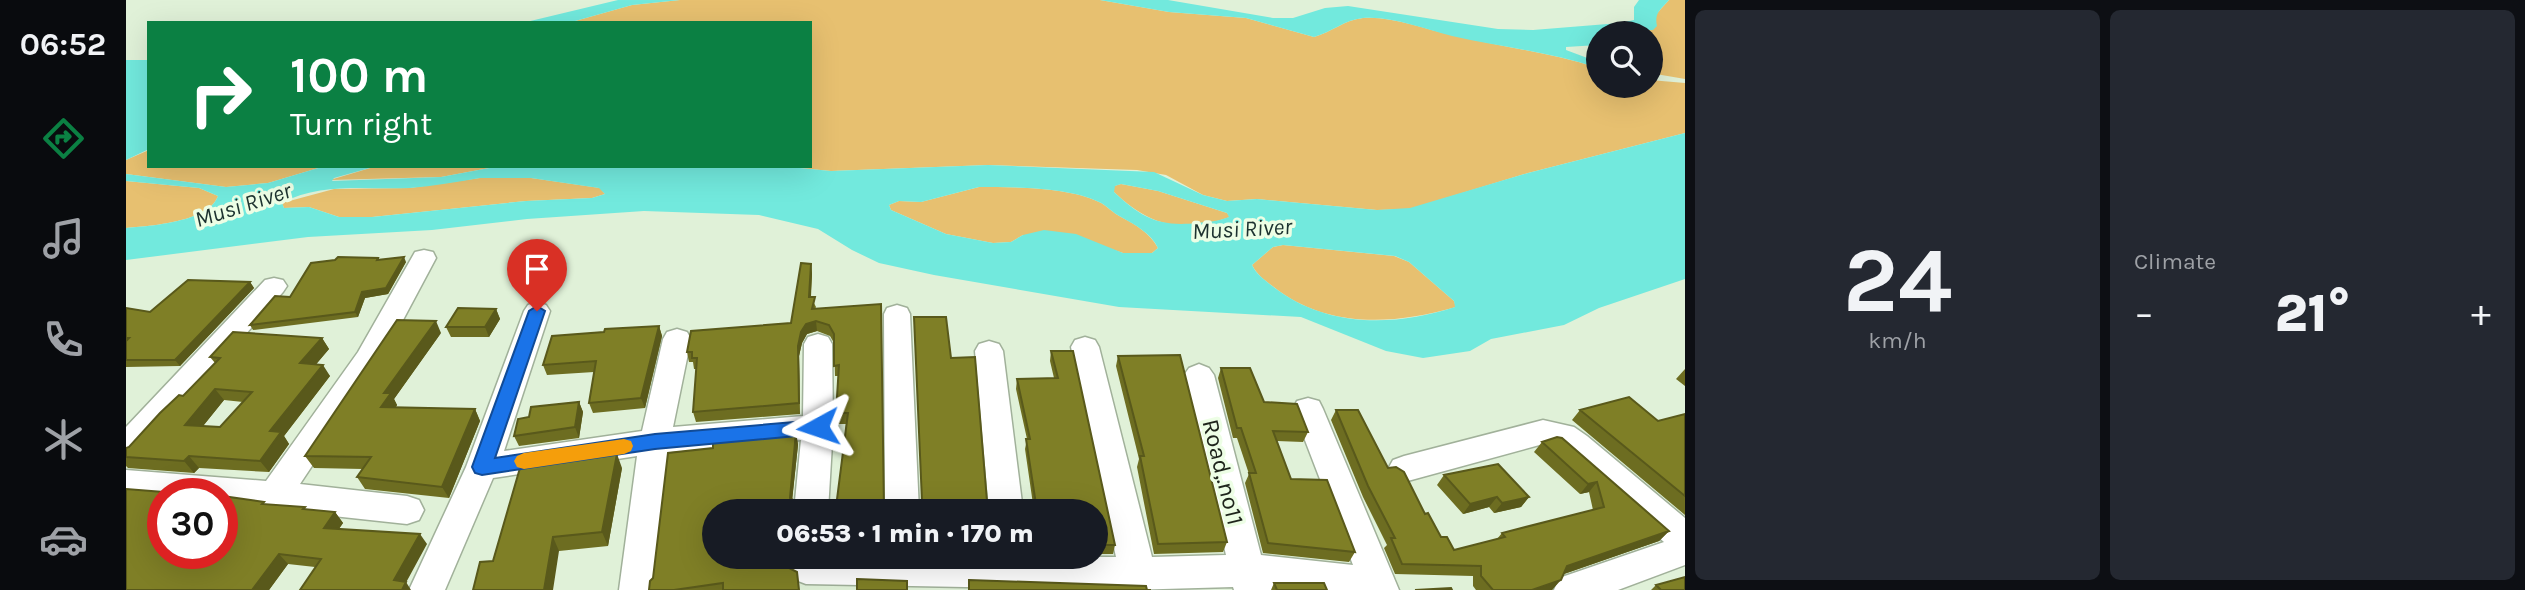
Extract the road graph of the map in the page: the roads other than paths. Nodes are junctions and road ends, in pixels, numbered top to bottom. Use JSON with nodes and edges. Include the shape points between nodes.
{"nodes":[{"id":1,"x":424,"y":258,"type":"dead end"},
{"id":2,"x":274,"y":286,"type":"dead end"},
{"id":3,"x":537,"y":311,"type":"dead end"},
{"id":4,"x":897,"y":314,"type":"dead end"},
{"id":5,"x":677,"y":339,"type":"dead end"},
{"id":6,"x":818,"y":344,"type":"dead end"},
{"id":7,"x":1085,"y":348,"type":"dead end"},
{"id":8,"x":989,"y":351,"type":"dead end"},
{"id":9,"x":1199,"y":374,"type":"dead end"},
{"id":10,"x":1308,"y":409,"type":"dead end"},
{"id":11,"x":818,"y":427,"type":"junction"},
{"id":12,"x":655,"y":442,"type":"junction"},
{"id":13,"x":126,"y":448,"type":"edge"},
{"id":14,"x":482,"y":467,"type":"junction"},
{"id":15,"x":1404,"y":469,"type":"edge"},
{"id":16,"x":126,"y":483,"type":"edge"},
{"id":17,"x":274,"y":495,"type":"junction"},
{"id":18,"x":812,"y":499,"type":"edge"},
{"id":19,"x":902,"y":499,"type":"edge"},
{"id":20,"x":1005,"y":499,"type":"edge"},
{"id":21,"x":407,"y":510,"type":"dead end"},
{"id":22,"x":1685,"y":539,"type":"edge"},
{"id":23,"x":1685,"y":550,"type":"edge"},
{"id":24,"x":829,"y":569,"type":"edge"},
{"id":25,"x":1075,"y":569,"type":"edge"},
{"id":26,"x":807,"y":571,"type":"edge"},
{"id":27,"x":1138,"y":574,"type":"junction"},
{"id":28,"x":1250,"y":580,"type":"edge"},
{"id":29,"x":1380,"y":587,"type":"edge"},
{"id":30,"x":427,"y":590,"type":"edge"},
{"id":31,"x":637,"y":590,"type":"edge"},
{"id":32,"x":1572,"y":590,"type":"edge"}],
"edges":[{"from":1,"to":17,"type":"street","via":[[369,358]]},
{"from":2,"to":13,"type":"street"},
{"from":3,"to":14,"type":"street"},
{"from":4,"to":19,"type":"street"},
{"from":5,"to":12,"type":"street"},
{"from":6,"to":11,"type":"street"},
{"from":7,"to":27,"type":"street"},
{"from":8,"to":20,"type":"street"},
{"from":9,"to":28,"type":"street","name":"Road,.no11"},
{"from":10,"to":29,"type":"street"},
{"from":11,"to":12,"type":"street"},
{"from":11,"to":18,"type":"street"},
{"from":12,"to":14,"type":"street"},
{"from":12,"to":31,"type":"street"},
{"from":14,"to":30,"type":"street"},
{"from":15,"to":22,"type":"street","via":[[1543,432],[1563,436]]},
{"from":16,"to":17,"type":"street"},
{"from":17,"to":21,"type":"street"},
{"from":23,"to":32,"type":"street"},
{"from":24,"to":26,"type":"street"},
{"from":25,"to":27,"type":"street"},
{"from":27,"to":28,"type":"street"},
{"from":28,"to":29,"type":"street"}]}
